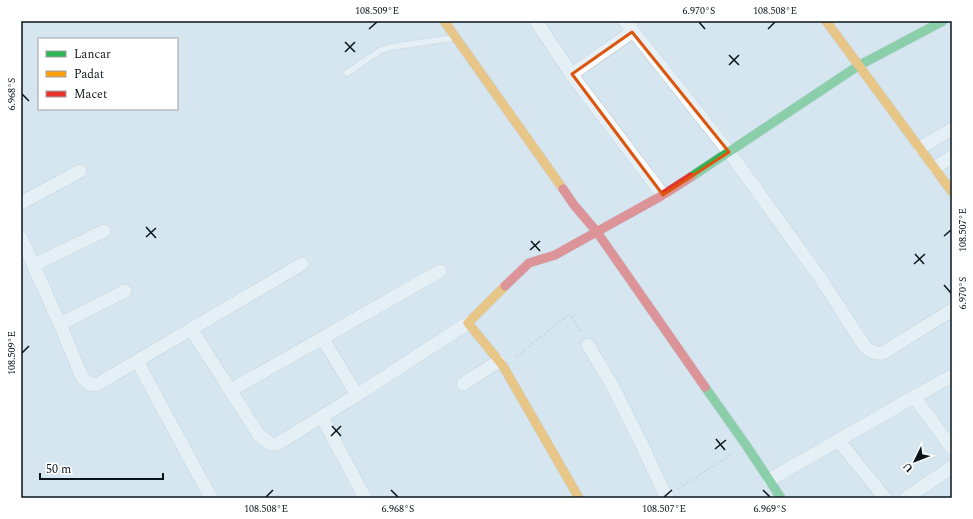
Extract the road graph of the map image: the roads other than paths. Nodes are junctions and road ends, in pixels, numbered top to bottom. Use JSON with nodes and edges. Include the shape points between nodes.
{"nodes":[{"id":1,"x":444,"y":21,"type":"edge"},
{"id":2,"x":536,"y":21,"type":"edge"},
{"id":3,"x":625,"y":21,"type":"edge"},
{"id":4,"x":826,"y":21,"type":"edge"},
{"id":5,"x":939,"y":22,"type":"edge"},
{"id":6,"x":632,"y":32,"type":"junction"},
{"id":7,"x":456,"y":38,"type":"junction"},
{"id":8,"x":858,"y":66,"type":"junction"},
{"id":9,"x":347,"y":73,"type":"dead end"},
{"id":10,"x":572,"y":74,"type":"junction"},
{"id":11,"x":952,"y":129,"type":"edge"},
{"id":12,"x":920,"y":148,"type":"junction"},
{"id":13,"x":729,"y":152,"type":"junction"},
{"id":14,"x":952,"y":156,"type":"edge"},
{"id":15,"x":935,"y":168,"type":"junction"},
{"id":16,"x":80,"y":170,"type":"dead end"},
{"id":17,"x":952,"y":192,"type":"edge"},
{"id":18,"x":663,"y":196,"type":"junction"},
{"id":19,"x":21,"y":204,"type":"edge"},
{"id":20,"x":104,"y":231,"type":"dead end"},
{"id":21,"x":597,"y":232,"type":"junction"},
{"id":22,"x":21,"y":238,"type":"edge"},
{"id":23,"x":302,"y":264,"type":"dead end"},
{"id":24,"x":34,"y":265,"type":"junction"},
{"id":25,"x":440,"y":271,"type":"dead end"},
{"id":26,"x":126,"y":291,"type":"dead end"},
{"id":27,"x":952,"y":310,"type":"edge"},
{"id":28,"x":468,"y":323,"type":"junction"},
{"id":29,"x":60,"y":324,"type":"junction"},
{"id":30,"x":191,"y":329,"type":"junction"},
{"id":31,"x":322,"y":339,"type":"junction"},
{"id":32,"x":588,"y":345,"type":"dead end"},
{"id":33,"x":137,"y":361,"type":"junction"},
{"id":34,"x":501,"y":364,"type":"junction"},
{"id":35,"x":952,"y":376,"type":"edge"},
{"id":36,"x":463,"y":384,"type":"dead end"},
{"id":37,"x":231,"y":390,"type":"junction"},
{"id":38,"x":358,"y":395,"type":"junction"},
{"id":39,"x":914,"y":397,"type":"junction"},
{"id":40,"x":322,"y":417,"type":"junction"},
{"id":41,"x":838,"y":440,"type":"junction"},
{"id":42,"x":952,"y":448,"type":"edge"},
{"id":43,"x":952,"y":467,"type":"edge"},
{"id":44,"x":769,"y":480,"type":"junction"},
{"id":45,"x":664,"y":496,"type":"edge"},
{"id":46,"x":211,"y":498,"type":"edge"},
{"id":47,"x":365,"y":498,"type":"edge"},
{"id":48,"x":579,"y":498,"type":"edge"},
{"id":49,"x":781,"y":498,"type":"edge"},
{"id":50,"x":885,"y":498,"type":"edge"},
{"id":51,"x":906,"y":498,"type":"edge"}],
"edges":[{"from":1,"to":7,"type":"street"},
{"from":2,"to":10,"type":"street"},
{"from":3,"to":6,"type":"street"},
{"from":4,"to":8,"type":"street"},
{"from":5,"to":8,"type":"street"},
{"from":6,"to":10,"type":"street"},
{"from":6,"to":13,"type":"street"},
{"from":7,"to":9,"type":"lane","via":[[381,50]]},
{"from":7,"to":21,"type":"street","via":[[574,205]]},
{"from":8,"to":12,"type":"street"},
{"from":8,"to":13,"type":"street"},
{"from":10,"to":18,"type":"street"},
{"from":11,"to":12,"type":"street"},
{"from":12,"to":15,"type":"street"},
{"from":13,"to":18,"type":"street"},
{"from":13,"to":27,"type":"street","via":[[821,279],[865,347],[877,354],[882,353]]},
{"from":14,"to":15,"type":"street"},
{"from":15,"to":17,"type":"street"},
{"from":16,"to":19,"type":"street"},
{"from":18,"to":21,"type":"street"},
{"from":20,"to":24,"type":"street"},
{"from":21,"to":28,"type":"street","via":[[555,255],[530,263]]},
{"from":21,"to":44,"type":"street"},
{"from":22,"to":24,"type":"street"},
{"from":23,"to":30,"type":"street"},
{"from":24,"to":29,"type":"street"},
{"from":25,"to":31,"type":"street"},
{"from":26,"to":29,"type":"street"},
{"from":28,"to":34,"type":"street"},
{"from":28,"to":38,"type":"street"},
{"from":29,"to":33,"type":"street","via":[[82,377],[90,384],[96,385]]},
{"from":30,"to":33,"type":"street"},
{"from":30,"to":37,"type":"street"},
{"from":31,"to":37,"type":"street"},
{"from":31,"to":38,"type":"street"},
{"from":32,"to":45,"type":"street","via":[[612,385]]},
{"from":33,"to":46,"type":"street"},
{"from":34,"to":36,"type":"street"},
{"from":34,"to":48,"type":"street"},
{"from":35,"to":39,"type":"street"},
{"from":37,"to":40,"type":"street","via":[[259,435],[271,444],[277,444]]},
{"from":38,"to":40,"type":"street"},
{"from":39,"to":41,"type":"street"},
{"from":39,"to":42,"type":"street"},
{"from":40,"to":47,"type":"street"},
{"from":41,"to":44,"type":"street"},
{"from":41,"to":50,"type":"street"},
{"from":43,"to":51,"type":"street"},
{"from":44,"to":49,"type":"street"}]}
